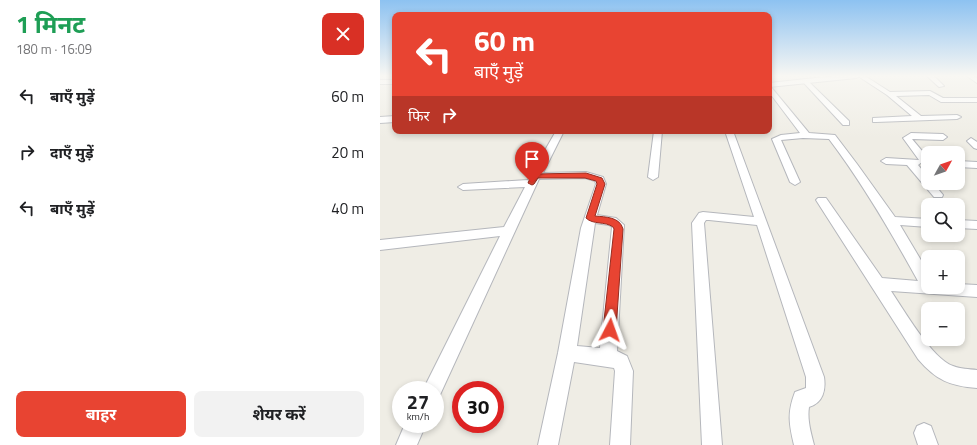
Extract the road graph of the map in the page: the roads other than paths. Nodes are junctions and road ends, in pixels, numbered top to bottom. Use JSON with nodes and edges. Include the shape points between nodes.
{"nodes":[{"id":1,"x":776,"y":97,"type":"edge"},
{"id":2,"x":821,"y":97,"type":"edge"},
{"id":3,"x":892,"y":97,"type":"edge"},
{"id":4,"x":936,"y":97,"type":"edge"},
{"id":5,"x":977,"y":100,"type":"edge"},
{"id":6,"x":392,"y":115,"type":"edge"},
{"id":7,"x":380,"y":116,"type":"edge"},
{"id":8,"x":957,"y":117,"type":"dead end"},
{"id":9,"x":919,"y":118,"type":"junction"},
{"id":10,"x":392,"y":119,"type":"edge"},
{"id":11,"x":380,"y":120,"type":"edge"},
{"id":12,"x":876,"y":120,"type":"dead end"},
{"id":13,"x":846,"y":122,"type":"dead end"},
{"id":14,"x":558,"y":134,"type":"edge"},
{"id":15,"x":658,"y":134,"type":"edge"},
{"id":16,"x":729,"y":134,"type":"edge"},
{"id":17,"x":807,"y":136,"type":"junction"},
{"id":18,"x":943,"y":138,"type":"dead end"},
{"id":19,"x":921,"y":156,"type":"edge"},
{"id":20,"x":886,"y":161,"type":"dead end"},
{"id":21,"x":910,"y":162,"type":"junction"},
{"id":22,"x":921,"y":163,"type":"edge"},
{"id":23,"x":965,"y":164,"type":"edge"},
{"id":24,"x":977,"y":165,"type":"edge"},
{"id":25,"x":653,"y":177,"type":"dead end"},
{"id":26,"x":533,"y":179,"type":"junction"},
{"id":27,"x":795,"y":182,"type":"dead end"},
{"id":28,"x":463,"y":187,"type":"dead end"},
{"id":29,"x":938,"y":195,"type":"dead end"},
{"id":30,"x":822,"y":200,"type":"dead end"},
{"id":31,"x":590,"y":218,"type":"junction"},
{"id":32,"x":891,"y":221,"type":"junction"},
{"id":33,"x":761,"y":222,"type":"junction"},
{"id":34,"x":921,"y":223,"type":"edge"},
{"id":35,"x":965,"y":224,"type":"edge"},
{"id":36,"x":977,"y":224,"type":"edge"},
{"id":37,"x":508,"y":231,"type":"junction"},
{"id":38,"x":380,"y":245,"type":"edge"},
{"id":39,"x":921,"y":273,"type":"edge"},
{"id":40,"x":879,"y":284,"type":"junction"},
{"id":41,"x":921,"y":287,"type":"edge"},
{"id":42,"x":965,"y":291,"type":"edge"},
{"id":43,"x":977,"y":292,"type":"edge"},
{"id":44,"x":567,"y":353,"type":"junction"},
{"id":45,"x":608,"y":358,"type":"junction"},
{"id":46,"x":977,"y":378,"type":"edge"},
{"id":47,"x":436,"y":381,"type":"edge"},
{"id":48,"x":412,"y":433,"type":"edge"},
{"id":49,"x":406,"y":445,"type":"edge"},
{"id":50,"x":548,"y":445,"type":"edge"},
{"id":51,"x":620,"y":445,"type":"edge"},
{"id":52,"x":712,"y":445,"type":"edge"},
{"id":53,"x":804,"y":445,"type":"edge"}],
"edges":[{"from":1,"to":17,"type":"street"},
{"from":2,"to":13,"type":"street"},
{"from":3,"to":9,"type":"street"},
{"from":4,"to":5,"type":"street","via":[[941,100]]},
{"from":6,"to":7,"type":"street"},
{"from":8,"to":9,"type":"street"},
{"from":9,"to":12,"type":"street"},
{"from":10,"to":11,"type":"street"},
{"from":14,"to":26,"type":"street"},
{"from":15,"to":25,"type":"street"},
{"from":16,"to":33,"type":"street"},
{"from":17,"to":27,"type":"street","via":[[776,139]]},
{"from":17,"to":32,"type":"street","via":[[828,136],[834,139]]},
{"from":18,"to":19,"type":"street","via":[[907,138]]},
{"from":20,"to":21,"type":"street"},
{"from":21,"to":22,"type":"street"},
{"from":21,"to":29,"type":"street"},
{"from":23,"to":24,"type":"street"},
{"from":26,"to":28,"type":"street"},
{"from":26,"to":31,"type":"street","via":[[586,175],[599,179],[601,184]]},
{"from":26,"to":37,"type":"street"},
{"from":30,"to":40,"type":"street"},
{"from":31,"to":44,"type":"street"},
{"from":31,"to":45,"type":"street","via":[[612,221],[618,225]]},
{"from":32,"to":34,"type":"street"},
{"from":32,"to":39,"type":"street"},
{"from":33,"to":52,"type":"street","via":[[703,216],[698,223]]},
{"from":33,"to":53,"type":"street","via":[[815,377],[815,393],[802,399],[799,404]]},
{"from":35,"to":36,"type":"street"},
{"from":37,"to":38,"type":"street"},
{"from":37,"to":47,"type":"street"},
{"from":40,"to":41,"type":"street"},
{"from":40,"to":46,"type":"street","via":[[936,367],[960,378]]},
{"from":42,"to":43,"type":"street"},
{"from":44,"to":45,"type":"street"},
{"from":44,"to":50,"type":"street"},
{"from":45,"to":51,"type":"street","via":[[621,362],[624,371]]},
{"from":48,"to":49,"type":"street"}]}
